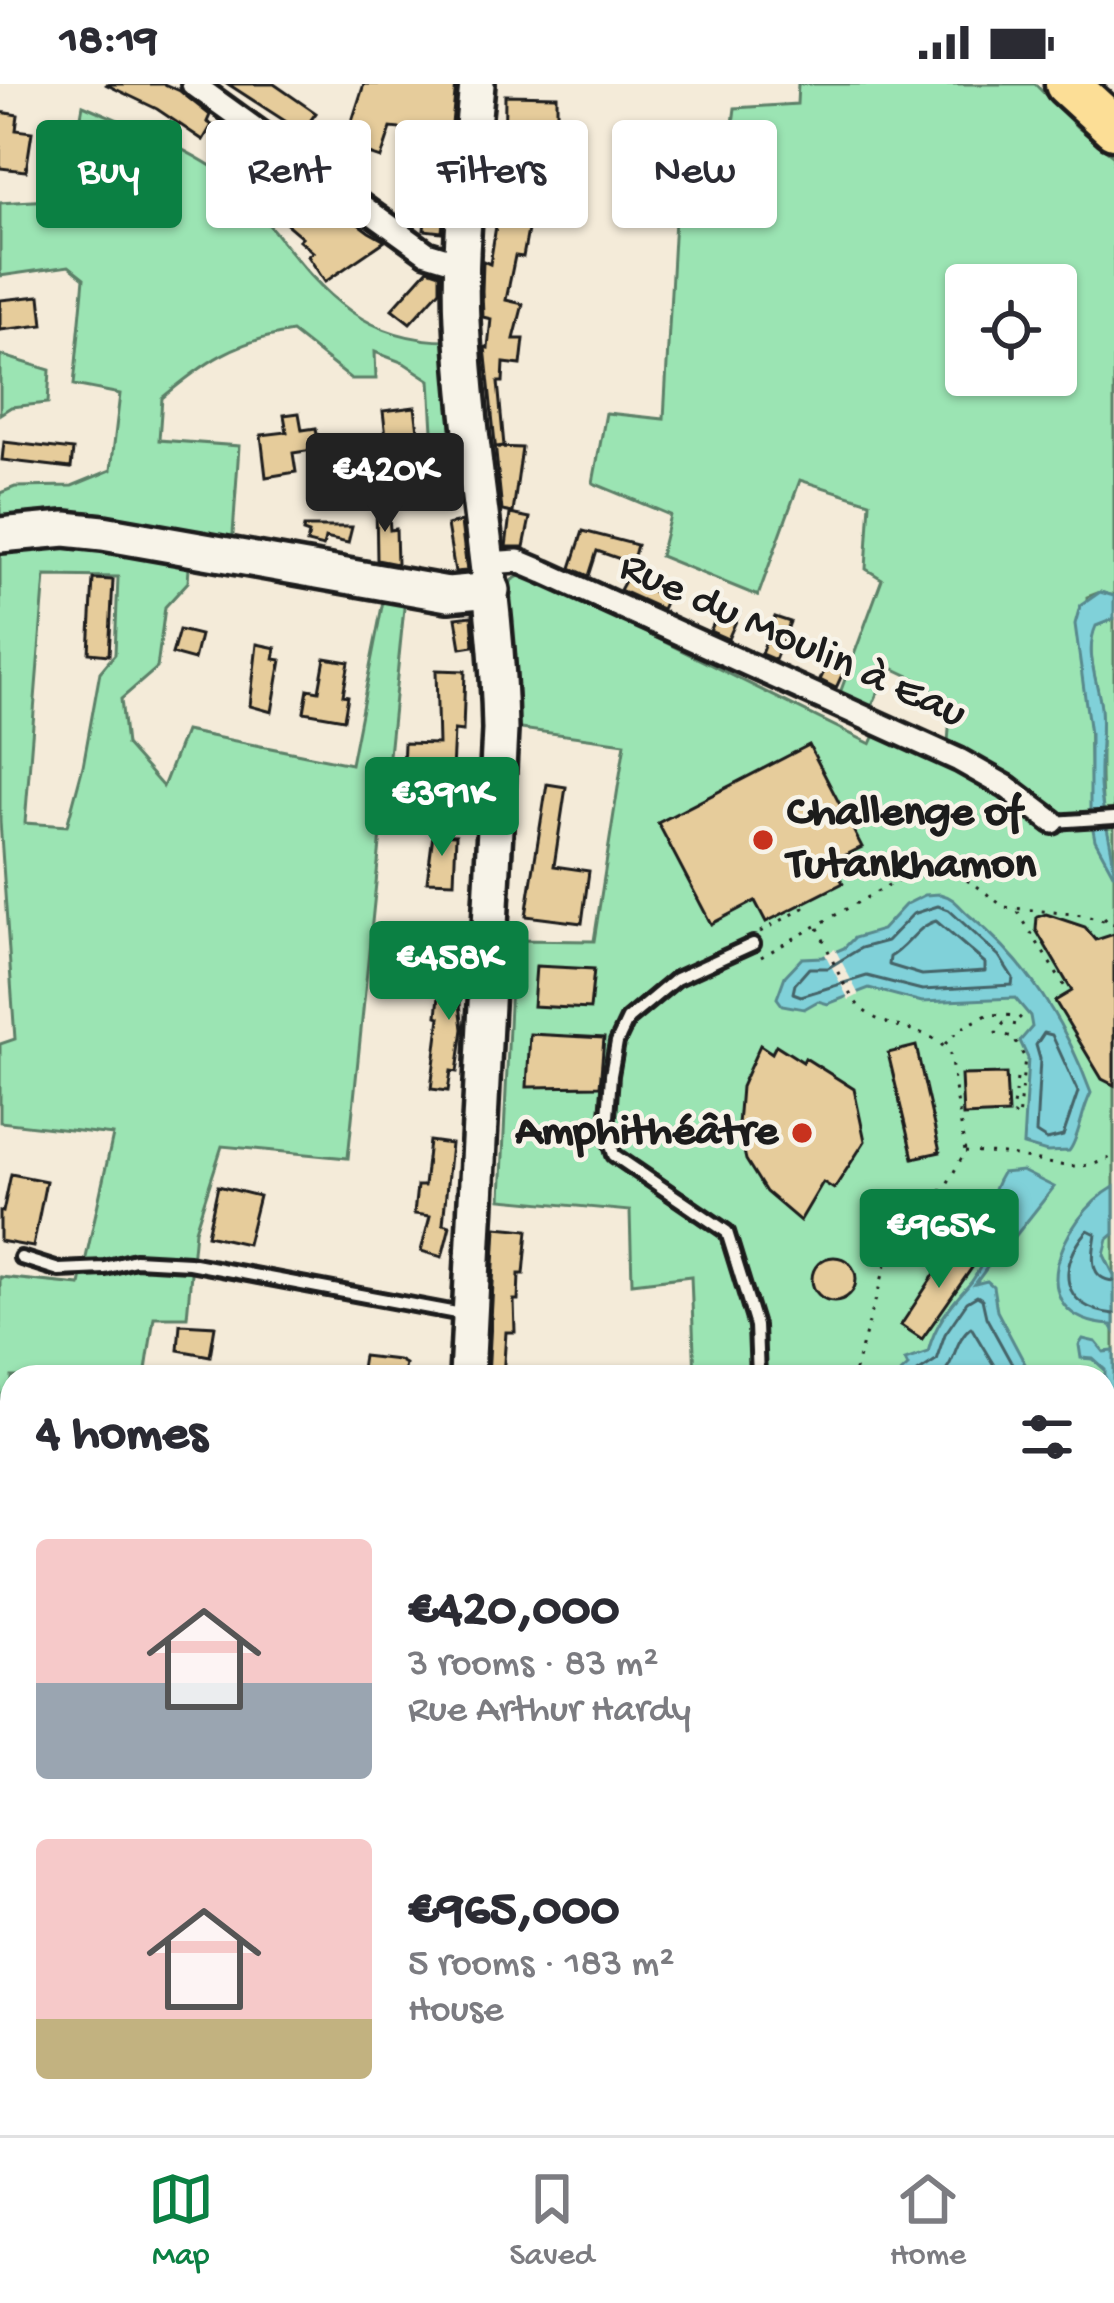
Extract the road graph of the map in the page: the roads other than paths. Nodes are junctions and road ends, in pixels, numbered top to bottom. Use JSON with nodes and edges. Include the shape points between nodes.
{"nodes":[{"id":1,"x":193,"y":84,"type":"edge"},
{"id":2,"x":477,"y":84,"type":"edge"},
{"id":3,"x":1067,"y":84,"type":"edge"},
{"id":4,"x":1107,"y":84,"type":"edge"},
{"id":5,"x":1114,"y":90,"type":"edge"},
{"id":6,"x":1114,"y":127,"type":"edge"},
{"id":7,"x":460,"y":263,"type":"junction"},
{"id":8,"x":0,"y":535,"type":"edge"},
{"id":9,"x":490,"y":576,"type":"junction"},
{"id":10,"x":1112,"y":819,"type":"edge"},
{"id":11,"x":1059,"y":823,"type":"joint"},
{"id":12,"x":753,"y":944,"type":"road end"},
{"id":13,"x":21,"y":1258,"type":"dead end"},
{"id":14,"x":470,"y":1316,"type":"junction"},
{"id":15,"x":468,"y":1365,"type":"edge"},
{"id":16,"x":758,"y":1365,"type":"edge"}],
"edges":[{"from":1,"to":7,"type":"street","via":[[427,253]]},
{"from":2,"to":7,"type":"street"},
{"from":3,"to":6,"type":"highway"},
{"from":4,"to":5,"type":"highway"},
{"from":7,"to":9,"type":"street"},
{"from":8,"to":9,"type":"street","via":[[103,533],[448,594]]},
{"from":9,"to":11,"type":"street","name":"Rue du Moulin à Eau","via":[[518,562],[544,572],[959,760]]},
{"from":9,"to":14,"type":"street","via":[[500,730]]},
{"from":10,"to":11,"type":"lane"},
{"from":12,"to":16,"type":"lane","via":[[676,979],[628,1019],[617,1042],[607,1131],[614,1155],[727,1232],[756,1326]]},
{"from":13,"to":14,"type":"lane","via":[[59,1270],[189,1263]]},
{"from":14,"to":15,"type":"street"}]}
